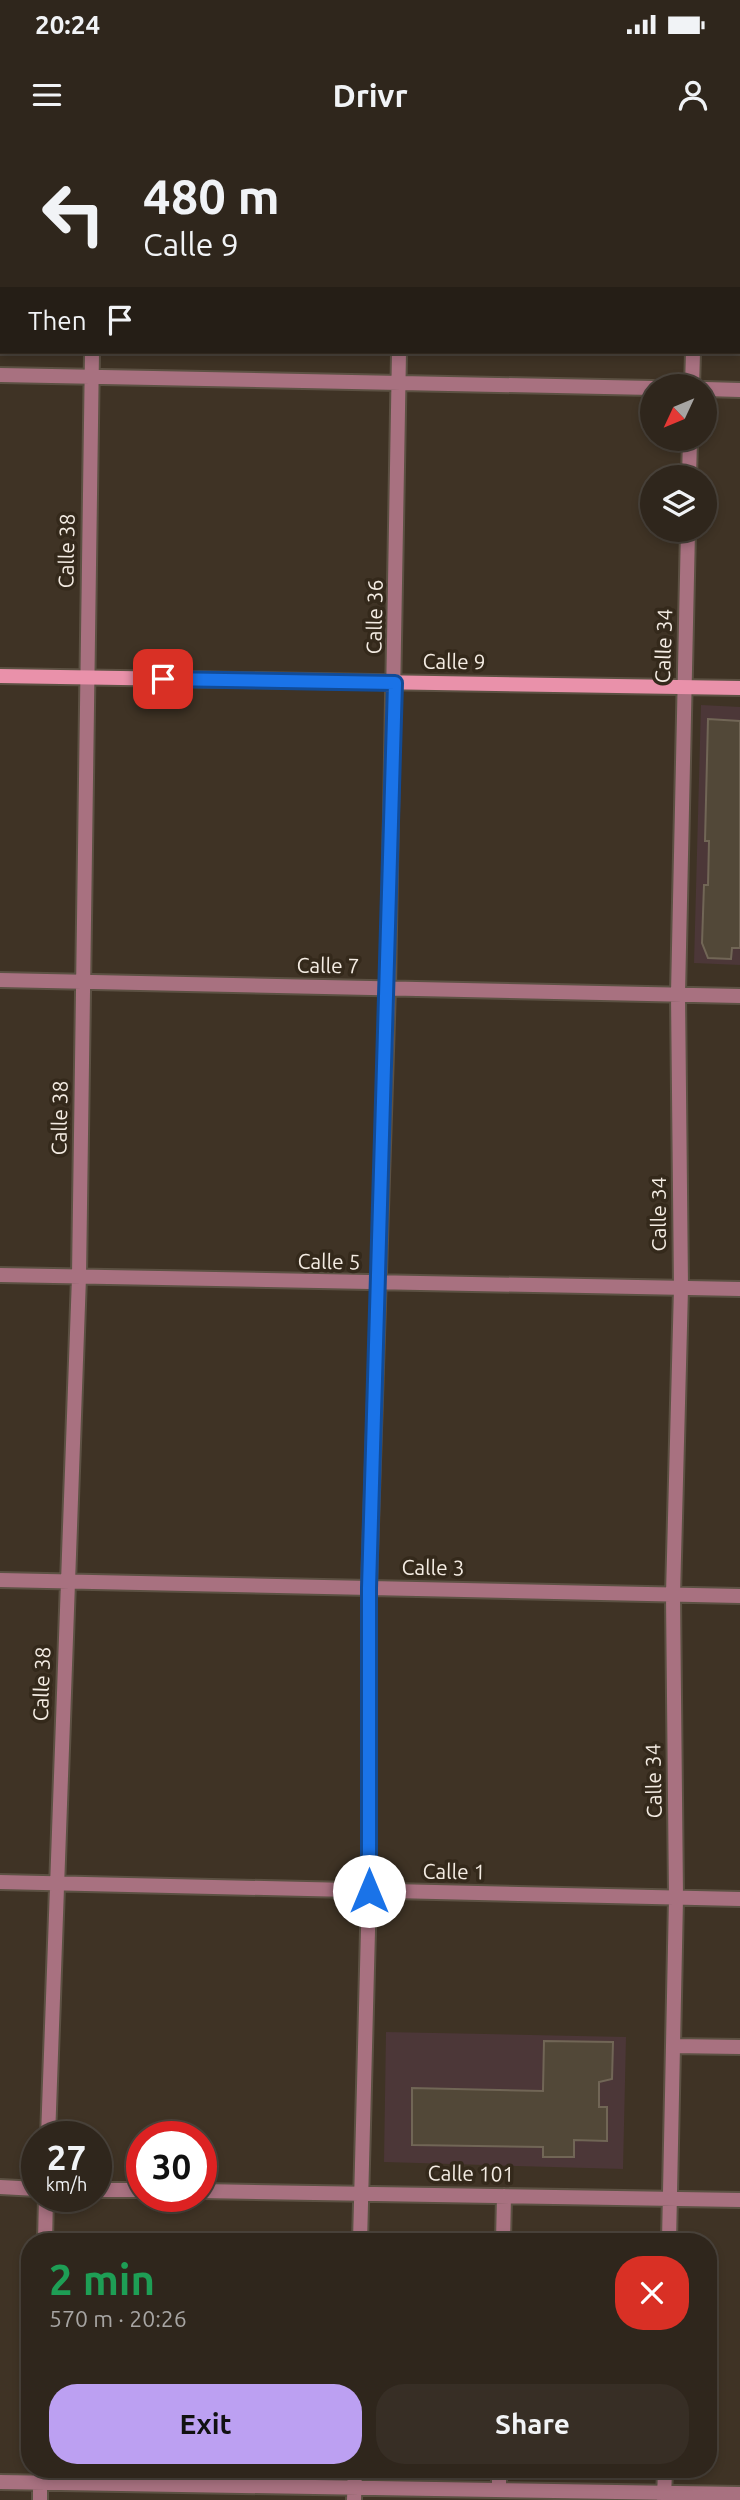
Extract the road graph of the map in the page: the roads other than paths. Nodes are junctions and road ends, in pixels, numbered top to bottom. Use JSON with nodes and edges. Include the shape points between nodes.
{"nodes":[{"id":1,"x":92,"y":354,"type":"edge"},
{"id":2,"x":399,"y":354,"type":"edge"},
{"id":3,"x":693,"y":354,"type":"edge"},
{"id":4,"x":692,"y":374,"type":"edge"},
{"id":5,"x":0,"y":375,"type":"edge"},
{"id":6,"x":91,"y":377,"type":"junction"},
{"id":7,"x":399,"y":383,"type":"junction"},
{"id":8,"x":640,"y":388,"type":"edge"},
{"id":9,"x":718,"y":389,"type":"edge"},
{"id":10,"x":740,"y":390,"type":"edge"},
{"id":11,"x":688,"y":542,"type":"edge"},
{"id":12,"x":0,"y":676,"type":"edge"},
{"id":13,"x":86,"y":678,"type":"junction"},
{"id":14,"x":395,"y":683,"type":"junction"},
{"id":15,"x":683,"y":685,"type":"junction"},
{"id":16,"x":740,"y":688,"type":"edge"},
{"id":17,"x":0,"y":980,"type":"edge"},
{"id":18,"x":83,"y":982,"type":"junction"},
{"id":19,"x":388,"y":988,"type":"junction"},
{"id":20,"x":678,"y":994,"type":"junction"},
{"id":21,"x":740,"y":996,"type":"edge"},
{"id":22,"x":0,"y":1275,"type":"edge"},
{"id":23,"x":79,"y":1277,"type":"junction"},
{"id":24,"x":380,"y":1284,"type":"junction"},
{"id":25,"x":681,"y":1288,"type":"junction"},
{"id":26,"x":740,"y":1289,"type":"edge"},
{"id":27,"x":0,"y":1580,"type":"edge"},
{"id":28,"x":67,"y":1581,"type":"junction"},
{"id":29,"x":369,"y":1588,"type":"junction"},
{"id":30,"x":673,"y":1595,"type":"junction"},
{"id":31,"x":740,"y":1596,"type":"edge"},
{"id":32,"x":0,"y":1882,"type":"edge"},
{"id":33,"x":57,"y":1884,"type":"junction"},
{"id":34,"x":369,"y":1891,"type":"junction"},
{"id":35,"x":676,"y":1898,"type":"junction"},
{"id":36,"x":740,"y":1899,"type":"edge"},
{"id":37,"x":673,"y":2046,"type":"junction"},
{"id":38,"x":740,"y":2047,"type":"edge"},
{"id":39,"x":49,"y":2121,"type":"edge"},
{"id":40,"x":0,"y":2187,"type":"edge"},
{"id":41,"x":21,"y":2188,"type":"edge"},
{"id":42,"x":217,"y":2191,"type":"edge"},
{"id":43,"x":362,"y":2194,"type":"junction"},
{"id":44,"x":504,"y":2196,"type":"junction"},
{"id":45,"x":670,"y":2199,"type":"junction"},
{"id":46,"x":740,"y":2200,"type":"edge"},
{"id":47,"x":46,"y":2212,"type":"edge"},
{"id":48,"x":45,"y":2233,"type":"edge"},
{"id":49,"x":360,"y":2233,"type":"edge"},
{"id":50,"x":503,"y":2233,"type":"edge"},
{"id":51,"x":669,"y":2233,"type":"edge"},
{"id":52,"x":27,"y":2478,"type":"edge"},
{"id":53,"x":40,"y":2478,"type":"edge"},
{"id":54,"x":77,"y":2478,"type":"edge"},
{"id":55,"x":499,"y":2478,"type":"edge"},
{"id":56,"x":665,"y":2478,"type":"edge"},
{"id":57,"x":0,"y":2482,"type":"edge"},
{"id":58,"x":499,"y":2488,"type":"junction"},
{"id":59,"x":354,"y":2493,"type":"edge"},
{"id":60,"x":740,"y":2494,"type":"edge"},
{"id":61,"x":664,"y":2496,"type":"edge"},
{"id":62,"x":40,"y":2500,"type":"edge"}],
"edges":[{"from":1,"to":6,"type":"street","name":"Calle 38"},
{"from":2,"to":7,"type":"street","name":"Calle 36"},
{"from":3,"to":4,"type":"street"},
{"from":5,"to":6,"type":"street"},
{"from":6,"to":7,"type":"street"},
{"from":6,"to":13,"type":"street","name":"Calle 38"},
{"from":7,"to":8,"type":"street"},
{"from":7,"to":14,"type":"street","name":"Calle 36"},
{"from":9,"to":10,"type":"street"},
{"from":11,"to":15,"type":"street","name":"Calle 34"},
{"from":12,"to":13,"type":"main road","name":"Calle 9"},
{"from":13,"to":14,"type":"main road","name":"Calle 9"},
{"from":13,"to":18,"type":"street","name":"Calle 38"},
{"from":14,"to":15,"type":"main road","name":"Calle 9"},
{"from":14,"to":19,"type":"street","name":"Calle 36"},
{"from":15,"to":16,"type":"main road","name":"Calle 9"},
{"from":15,"to":20,"type":"street","name":"Calle 34"},
{"from":17,"to":18,"type":"street","name":"Calle 7"},
{"from":18,"to":19,"type":"street","name":"Calle 7"},
{"from":18,"to":23,"type":"street","name":"Calle 38"},
{"from":19,"to":20,"type":"street","name":"Calle 7"},
{"from":19,"to":24,"type":"street","name":"Calle 36"},
{"from":20,"to":21,"type":"street","name":"Calle 7"},
{"from":20,"to":25,"type":"street","name":"Calle 34"},
{"from":22,"to":23,"type":"street","name":"Calle 5"},
{"from":23,"to":24,"type":"street","name":"Calle 5"},
{"from":23,"to":28,"type":"street","name":"Calle 38"},
{"from":24,"to":25,"type":"street","name":"Calle 5"},
{"from":24,"to":29,"type":"street","name":"Calle 36"},
{"from":25,"to":26,"type":"street","name":"Calle 5"},
{"from":25,"to":30,"type":"street","name":"Calle 34"},
{"from":27,"to":28,"type":"street","name":"Calle 3"},
{"from":28,"to":29,"type":"street","name":"Calle 3"},
{"from":28,"to":33,"type":"street","name":"Calle 38"},
{"from":29,"to":30,"type":"street","name":"Calle 3"},
{"from":29,"to":34,"type":"street","name":"Calle 36"},
{"from":30,"to":31,"type":"street","name":"Calle 3"},
{"from":30,"to":35,"type":"street","name":"Calle 34"},
{"from":32,"to":33,"type":"street","name":"Calle 1"},
{"from":33,"to":34,"type":"street","name":"Calle 1"},
{"from":33,"to":39,"type":"street","name":"Calle 38"},
{"from":34,"to":35,"type":"street","name":"Calle 1"},
{"from":34,"to":43,"type":"street","name":"Calle 36"},
{"from":35,"to":36,"type":"street","name":"Calle 1"},
{"from":35,"to":37,"type":"street","name":"Calle 34"},
{"from":37,"to":38,"type":"street"},
{"from":37,"to":45,"type":"street","name":"Calle 34"},
{"from":40,"to":41,"type":"street"},
{"from":42,"to":43,"type":"street","name":"Calle 101"},
{"from":43,"to":44,"type":"street","name":"Calle 101"},
{"from":43,"to":49,"type":"street","name":"Calle 36"},
{"from":44,"to":45,"type":"street","name":"Calle 101"},
{"from":44,"to":50,"type":"street"},
{"from":45,"to":46,"type":"street","name":"Calle 101"},
{"from":45,"to":51,"type":"street","name":"Calle 34"},
{"from":47,"to":48,"type":"street"},
{"from":52,"to":57,"type":"street"},
{"from":53,"to":62,"type":"street"},
{"from":54,"to":59,"type":"street"},
{"from":55,"to":58,"type":"street"},
{"from":56,"to":61,"type":"street"},
{"from":58,"to":59,"type":"street"},
{"from":58,"to":61,"type":"street"},
{"from":60,"to":61,"type":"street"}]}
